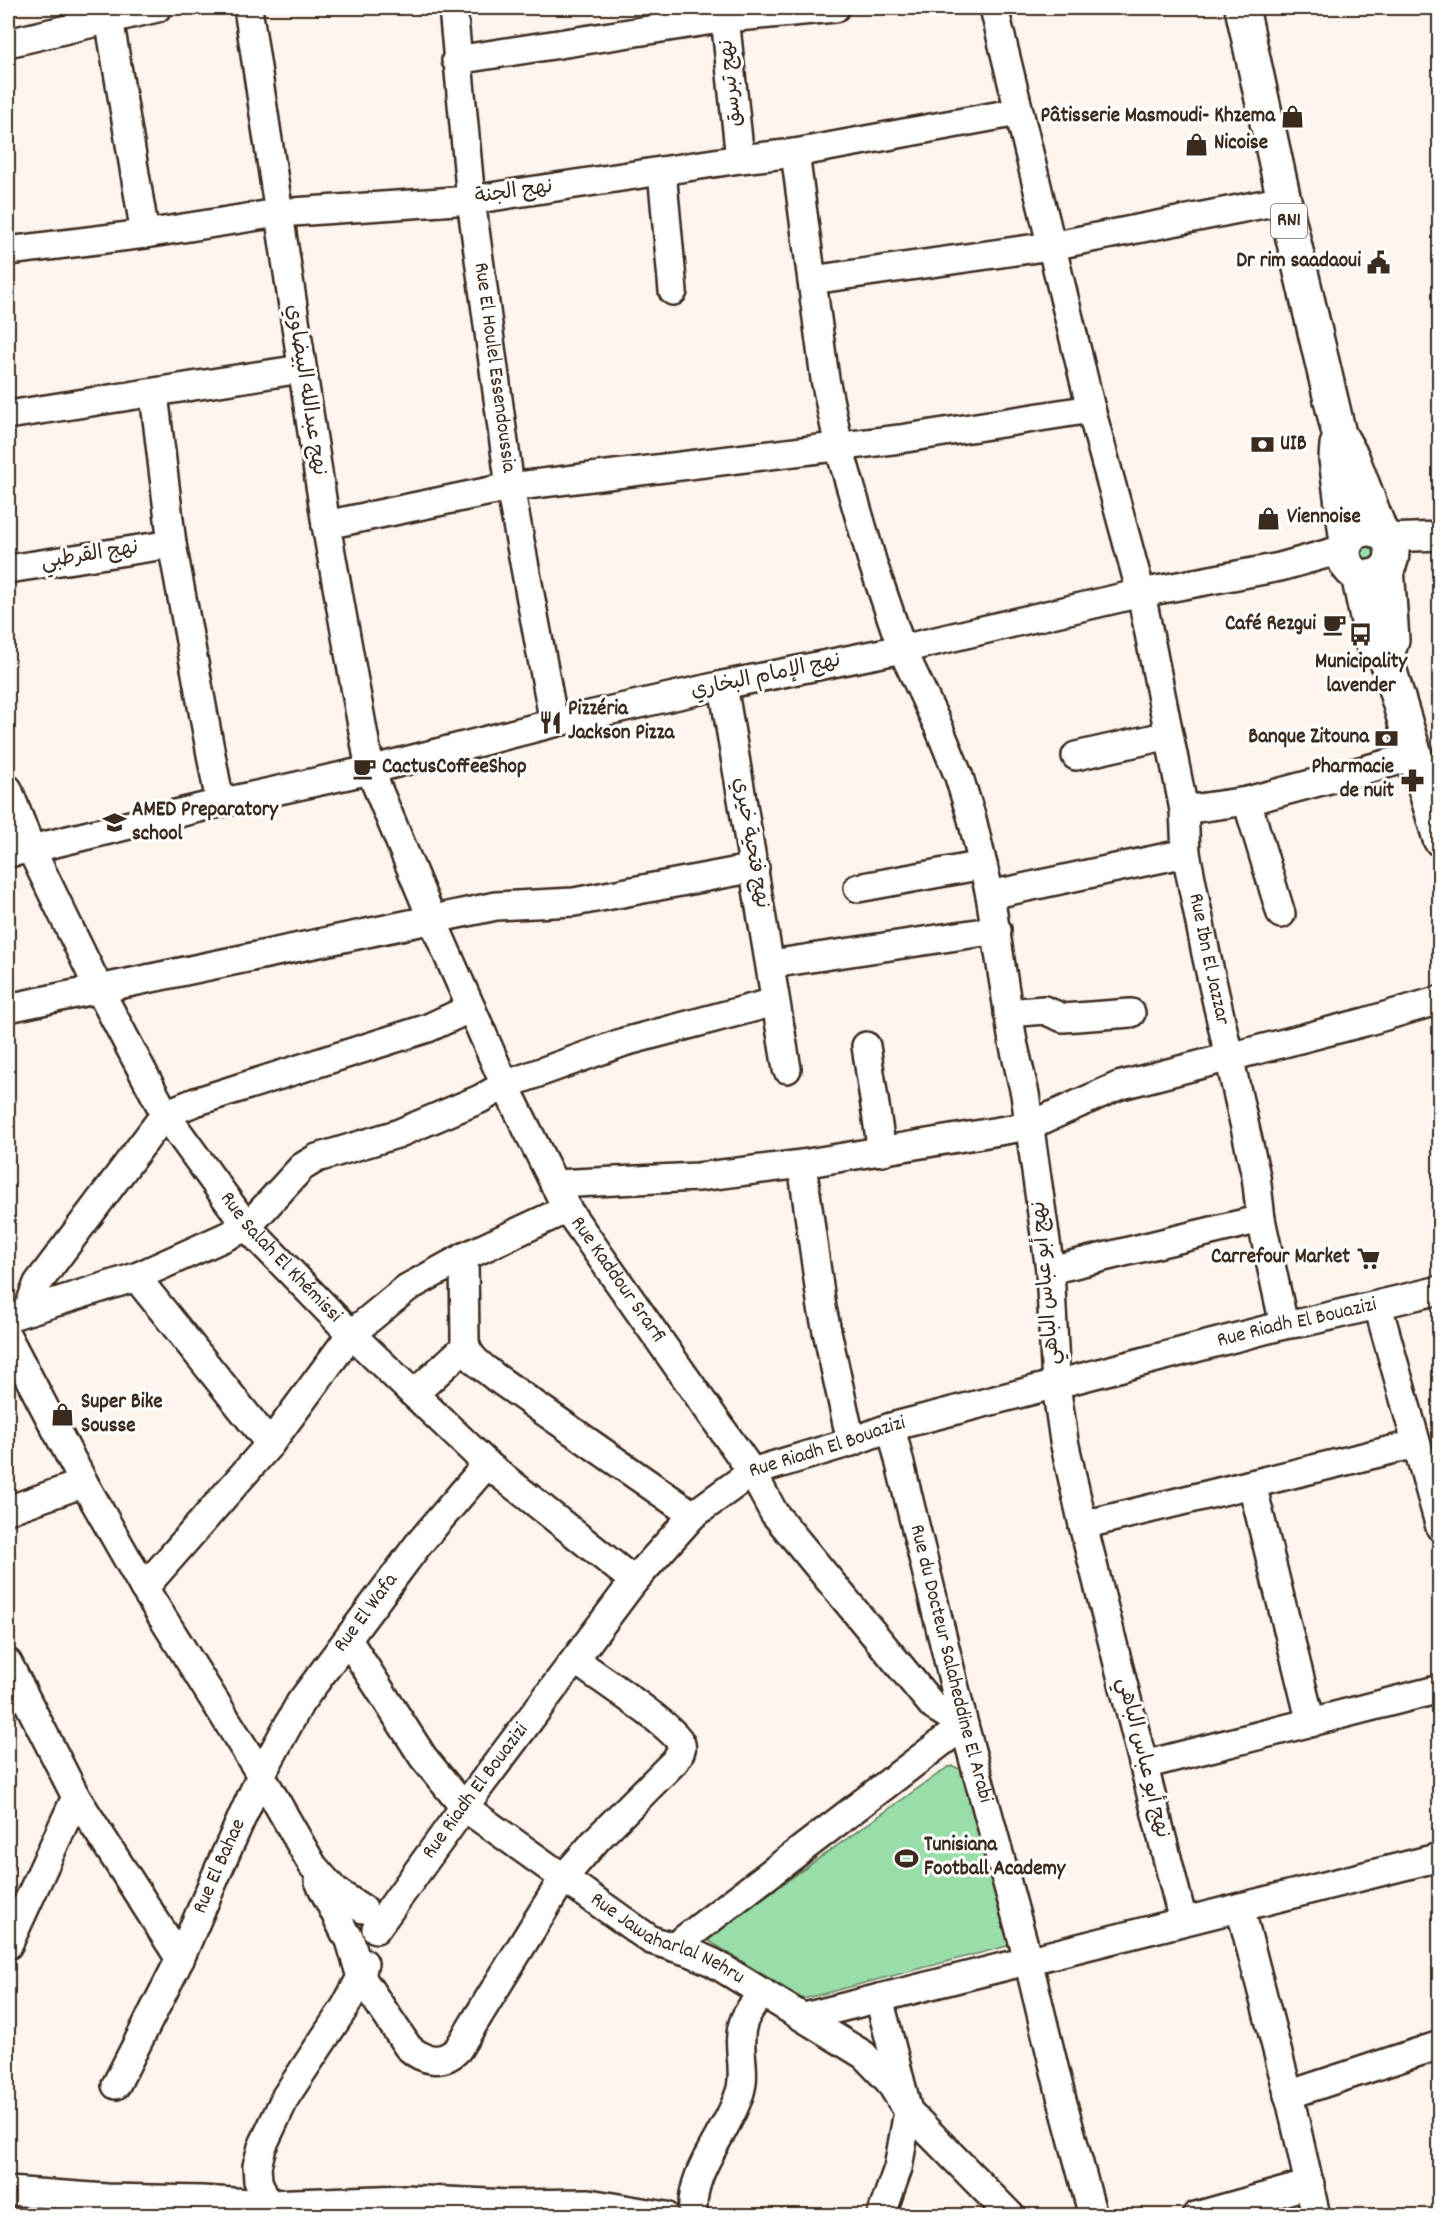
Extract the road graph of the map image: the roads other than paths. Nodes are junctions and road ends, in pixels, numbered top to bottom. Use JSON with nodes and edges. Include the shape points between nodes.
{"nodes":[{"id":1,"x":157,"y":8,"type":"edge"},
{"id":2,"x":248,"y":8,"type":"edge"},
{"id":3,"x":453,"y":8,"type":"edge"},
{"id":4,"x":835,"y":8,"type":"edge"},
{"id":5,"x":994,"y":8,"type":"edge"},
{"id":6,"x":1242,"y":8,"type":"edge"},
{"id":7,"x":725,"y":13,"type":"edge"},
{"id":8,"x":109,"y":18,"type":"junction"},
{"id":9,"x":8,"y":43,"type":"edge"},
{"id":10,"x":456,"y":60,"type":"junction"},
{"id":11,"x":1018,"y":112,"type":"junction"},
{"id":12,"x":795,"y":153,"type":"junction"},
{"id":13,"x":740,"y":159,"type":"junction"},
{"id":14,"x":662,"y":171,"type":"junction"},
{"id":15,"x":471,"y":200,"type":"junction"},
{"id":16,"x":1284,"y":200,"type":"junction"},
{"id":17,"x":278,"y":213,"type":"junction"},
{"id":18,"x":145,"y":234,"type":"junction"},
{"id":19,"x":1051,"y":246,"type":"junction"},
{"id":20,"x":8,"y":251,"type":"edge"},
{"id":21,"x":812,"y":280,"type":"junction"},
{"id":22,"x":673,"y":291,"type":"dead end"},
{"id":23,"x":301,"y":369,"type":"junction"},
{"id":24,"x":154,"y":394,"type":"junction"},
{"id":25,"x":1091,"y":408,"type":"junction"},
{"id":26,"x":8,"y":415,"type":"edge"},
{"id":27,"x":838,"y":447,"type":"junction"},
{"id":28,"x":510,"y":487,"type":"junction"},
{"id":29,"x":326,"y":525,"type":"junction"},
{"id":30,"x":1440,"y":536,"type":"edge"},
{"id":31,"x":172,"y":544,"type":"junction"},
{"id":32,"x":1440,"y":547,"type":"edge"},
{"id":33,"x":1368,"y":555,"type":"junction"},
{"id":34,"x":8,"y":569,"type":"edge"},
{"id":35,"x":1141,"y":593,"type":"junction"},
{"id":36,"x":902,"y":649,"type":"junction"},
{"id":37,"x":723,"y":685,"type":"junction"},
{"id":38,"x":554,"y":723,"type":"junction"},
{"id":39,"x":1169,"y":735,"type":"junction"},
{"id":40,"x":1077,"y":756,"type":"dead end"},
{"id":41,"x":1416,"y":756,"type":"junction"},
{"id":42,"x":370,"y":770,"type":"junction"},
{"id":43,"x":8,"y":789,"type":"edge"},
{"id":44,"x":1247,"y":801,"type":"junction"},
{"id":45,"x":220,"y":803,"type":"junction"},
{"id":46,"x":1184,"y":810,"type":"junction"},
{"id":47,"x":1440,"y":839,"type":"edge"},
{"id":48,"x":19,"y":851,"type":"edge"},
{"id":49,"x":1186,"y":853,"type":"junction"},
{"id":50,"x":983,"y":865,"type":"junction"},
{"id":51,"x":755,"y":868,"type":"junction"},
{"id":52,"x":858,"y":888,"type":"dead end"},
{"id":53,"x":990,"y":896,"type":"junction"},
{"id":54,"x":1281,"y":914,"type":"dead end"},
{"id":55,"x":432,"y":919,"type":"junction"},
{"id":56,"x":997,"y":930,"type":"junction"},
{"id":57,"x":771,"y":963,"type":"junction"},
{"id":58,"x":99,"y":989,"type":"junction"},
{"id":59,"x":1440,"y":1000,"type":"edge"},
{"id":60,"x":775,"y":1002,"type":"junction"},
{"id":61,"x":8,"y":1008,"type":"edge"},
{"id":62,"x":471,"y":1008,"type":"junction"},
{"id":63,"x":1008,"y":1013,"type":"junction"},
{"id":64,"x":1131,"y":1013,"type":"dead end"},
{"id":65,"x":866,"y":1046,"type":"dead end"},
{"id":66,"x":1231,"y":1057,"type":"junction"},
{"id":67,"x":787,"y":1069,"type":"dead end"},
{"id":68,"x":505,"y":1085,"type":"junction"},
{"id":69,"x":165,"y":1114,"type":"junction"},
{"id":70,"x":1029,"y":1126,"type":"junction"},
{"id":71,"x":882,"y":1152,"type":"junction"},
{"id":72,"x":802,"y":1164,"type":"junction"},
{"id":73,"x":554,"y":1184,"type":"junction"},
{"id":74,"x":567,"y":1209,"type":"junction"},
{"id":75,"x":1261,"y":1219,"type":"junction"},
{"id":76,"x":247,"y":1227,"type":"junction"},
{"id":77,"x":464,"y":1257,"type":"junction"},
{"id":78,"x":1050,"y":1270,"type":"junction"},
{"id":79,"x":136,"y":1277,"type":"junction"},
{"id":80,"x":1440,"y":1290,"type":"edge"},
{"id":81,"x":1378,"y":1306,"type":"junction"},
{"id":82,"x":19,"y":1313,"type":"edge"},
{"id":83,"x":1284,"y":1325,"type":"junction"},
{"id":84,"x":351,"y":1334,"type":"junction"},
{"id":85,"x":8,"y":1338,"type":"edge"},
{"id":86,"x":465,"y":1347,"type":"junction"},
{"id":87,"x":1056,"y":1385,"type":"junction"},
{"id":88,"x":414,"y":1394,"type":"junction"},
{"id":89,"x":891,"y":1427,"type":"junction"},
{"id":90,"x":851,"y":1442,"type":"junction"},
{"id":91,"x":270,"y":1444,"type":"junction"},
{"id":92,"x":1416,"y":1444,"type":"junction"},
{"id":93,"x":487,"y":1464,"type":"junction"},
{"id":94,"x":752,"y":1472,"type":"junction"},
{"id":95,"x":84,"y":1483,"type":"junction"},
{"id":96,"x":1252,"y":1484,"type":"junction"},
{"id":97,"x":8,"y":1510,"type":"edge"},
{"id":98,"x":693,"y":1515,"type":"junction"},
{"id":99,"x":1083,"y":1525,"type":"junction"},
{"id":100,"x":1440,"y":1527,"type":"edge"},
{"id":101,"x":634,"y":1581,"type":"junction"},
{"id":102,"x":144,"y":1588,"type":"junction"},
{"id":103,"x":348,"y":1640,"type":"junction"},
{"id":104,"x":574,"y":1660,"type":"junction"},
{"id":105,"x":9,"y":1670,"type":"edge"},
{"id":106,"x":1440,"y":1689,"type":"edge"},
{"id":107,"x":1311,"y":1723,"type":"junction"},
{"id":108,"x":964,"y":1725,"type":"junction"},
{"id":109,"x":1144,"y":1765,"type":"junction"},
{"id":110,"x":261,"y":1775,"type":"junction"},
{"id":111,"x":76,"y":1797,"type":"junction"},
{"id":112,"x":464,"y":1807,"type":"junction"},
{"id":113,"x":1440,"y":1857,"type":"edge"},
{"id":114,"x":564,"y":1877,"type":"junction"},
{"id":115,"x":1240,"y":1907,"type":"junction"},
{"id":116,"x":1183,"y":1921,"type":"junction"},
{"id":117,"x":362,"y":1925,"type":"junction"},
{"id":118,"x":8,"y":1945,"type":"edge"},
{"id":119,"x":674,"y":1947,"type":"junction"},
{"id":120,"x":180,"y":1959,"type":"junction"},
{"id":121,"x":1028,"y":1960,"type":"junction"},
{"id":122,"x":361,"y":1977,"type":"junction"},
{"id":123,"x":762,"y":1992,"type":"junction"},
{"id":124,"x":879,"y":1998,"type":"junction"},
{"id":125,"x":804,"y":2017,"type":"junction"},
{"id":126,"x":1440,"y":2045,"type":"edge"},
{"id":127,"x":116,"y":2085,"type":"dead end"},
{"id":128,"x":1288,"y":2095,"type":"junction"},
{"id":129,"x":908,"y":2111,"type":"junction"},
{"id":130,"x":1310,"y":2184,"type":"junction"},
{"id":131,"x":8,"y":2191,"type":"edge"},
{"id":132,"x":270,"y":2210,"type":"edge"},
{"id":133,"x":666,"y":2216,"type":"edge"},
{"id":134,"x":693,"y":2216,"type":"edge"},
{"id":135,"x":881,"y":2216,"type":"edge"},
{"id":136,"x":1011,"y":2216,"type":"edge"},
{"id":137,"x":1093,"y":2216,"type":"edge"},
{"id":138,"x":1196,"y":2216,"type":"edge"},
{"id":139,"x":1316,"y":2216,"type":"edge"}],
"edges":[{"from":1,"to":8,"type":"street"},
{"from":2,"to":17,"type":"street","name":"نهج عبدالله البيضاوي"},
{"from":3,"to":10,"type":"street","name":"Rue El Houlel Essendoussia"},
{"from":4,"to":7,"type":"street"},
{"from":5,"to":11,"type":"street","name":"Rue Ibn El Jazzar"},
{"from":6,"to":16,"type":"main road","number":"RN1"},
{"from":7,"to":10,"type":"street"},
{"from":7,"to":13,"type":"street","name":"نهج تبرسق"},
{"from":8,"to":9,"type":"street"},
{"from":8,"to":18,"type":"street"},
{"from":10,"to":15,"type":"street","name":"Rue El Houlel Essendoussia"},
{"from":11,"to":12,"type":"street","name":"نهج الجنة"},
{"from":11,"to":19,"type":"street","name":"Rue Ibn El Jazzar"},
{"from":12,"to":13,"type":"street","name":"نهج الجنة"},
{"from":12,"to":21,"type":"street","name":"نهج أبو عباس الباهي"},
{"from":13,"to":14,"type":"street","name":"نهج الجنة"},
{"from":14,"to":15,"type":"street","name":"نهج الجنة"},
{"from":14,"to":22,"type":"street"},
{"from":15,"to":17,"type":"street","name":"نهج الجنة"},
{"from":15,"to":28,"type":"street","name":"Rue El Houlel Essendoussia"},
{"from":16,"to":19,"type":"street"},
{"from":16,"to":33,"type":"main road","number":"RN1","via":[[1339,434],[1336,459]]},
{"from":17,"to":18,"type":"street","name":"نهج الجنة"},
{"from":17,"to":23,"type":"street","name":"نهج عبدالله البيضاوي"},
{"from":18,"to":20,"type":"street","name":"نهج الجنة"},
{"from":19,"to":21,"type":"street"},
{"from":19,"to":25,"type":"street","name":"Rue Ibn El Jazzar"},
{"from":21,"to":27,"type":"street","name":"نهج أبو عباس الباهي"},
{"from":23,"to":24,"type":"street"},
{"from":23,"to":29,"type":"street","name":"نهج عبدالله البيضاوي"},
{"from":24,"to":26,"type":"street"},
{"from":24,"to":31,"type":"street"},
{"from":25,"to":27,"type":"street"},
{"from":25,"to":35,"type":"street","name":"Rue Ibn El Jazzar"},
{"from":27,"to":28,"type":"street"},
{"from":27,"to":36,"type":"street","name":"نهج أبو عباس الباهي"},
{"from":28,"to":29,"type":"street"},
{"from":28,"to":38,"type":"street","name":"Rue El Houlel Essendoussia"},
{"from":29,"to":42,"type":"street","name":"نهج عبدالله البيضاوي"},
{"from":30,"to":33,"type":"street"},
{"from":31,"to":34,"type":"street","name":"نهج القرطبي"},
{"from":31,"to":45,"type":"street"},
{"from":32,"to":33,"type":"street"},
{"from":33,"to":35,"type":"street","name":"نهج الإمام البخاري"},
{"from":33,"to":41,"type":"main road","number":"RN1","via":[[1392,640],[1386,658]]},
{"from":35,"to":36,"type":"street","name":"نهج الإمام البخاري"},
{"from":35,"to":39,"type":"street","name":"Rue Ibn El Jazzar"},
{"from":36,"to":37,"type":"street","name":"نهج الإمام البخاري"},
{"from":36,"to":50,"type":"street","name":"نهج أبو عباس الباهي","via":[[959,777]]},
{"from":37,"to":38,"type":"street","name":"نهج الإمام البخاري"},
{"from":37,"to":51,"type":"street","name":"نهج فتحية خيري"},
{"from":38,"to":42,"type":"street","name":"نهج الإمام البخاري"},
{"from":39,"to":40,"type":"street"},
{"from":39,"to":46,"type":"street","name":"Rue Ibn El Jazzar"},
{"from":41,"to":44,"type":"street"},
{"from":41,"to":47,"type":"main road","number":"RN1"},
{"from":42,"to":45,"type":"street","name":"نهج الإمام البخاري"},
{"from":42,"to":55,"type":"street","name":"Rue Kaddour Srarfi"},
{"from":43,"to":48,"type":"street","name":"Rue Salah El Khémissi"},
{"from":44,"to":46,"type":"street"},
{"from":44,"to":54,"type":"street"},
{"from":45,"to":48,"type":"street","name":"نهج الإمام البخاري"},
{"from":46,"to":49,"type":"street","name":"Rue Ibn El Jazzar"},
{"from":48,"to":58,"type":"street","name":"Rue Salah El Khémissi"},
{"from":49,"to":53,"type":"street"},
{"from":49,"to":66,"type":"street","name":"Rue Ibn El Jazzar"},
{"from":50,"to":52,"type":"street"},
{"from":50,"to":53,"type":"street","name":"نهج أبو عباس الباهي"},
{"from":51,"to":55,"type":"street","via":[[608,897],[496,906]]},
{"from":51,"to":57,"type":"street","name":"نهج فتحية خيري"},
{"from":53,"to":56,"type":"street","name":"نهج أبو عباس الباهي"},
{"from":55,"to":58,"type":"street"},
{"from":55,"to":62,"type":"street","name":"Rue Kaddour Srarfi"},
{"from":56,"to":57,"type":"street"},
{"from":56,"to":63,"type":"street","name":"نهج أبو عباس الباهي"},
{"from":57,"to":60,"type":"street","name":"نهج فتحية خيري"},
{"from":58,"to":61,"type":"street"},
{"from":58,"to":69,"type":"street","name":"Rue Salah El Khémissi"},
{"from":59,"to":66,"type":"street"},
{"from":60,"to":67,"type":"street","name":"نهج فتحية خيري"},
{"from":60,"to":68,"type":"street","via":[[624,1042]]},
{"from":62,"to":68,"type":"street","name":"Rue Kaddour Srarfi"},
{"from":62,"to":69,"type":"street","via":[[428,1028]]},
{"from":63,"to":64,"type":"street","via":[[1044,1010],[1063,1018]]},
{"from":63,"to":70,"type":"street","name":"نهج أبو عباس الباهي"},
{"from":65,"to":71,"type":"street"},
{"from":66,"to":70,"type":"street","via":[[1118,1086]]},
{"from":66,"to":75,"type":"street","name":"Rue Ibn El Jazzar","via":[[1257,1176]]},
{"from":68,"to":73,"type":"street","name":"Rue Kaddour Srarfi"},
{"from":68,"to":76,"type":"street","via":[[397,1134],[317,1158],[302,1167]]},
{"from":69,"to":76,"type":"street","name":"Rue Salah El Khémissi"},
{"from":69,"to":82,"type":"street"},
{"from":70,"to":71,"type":"street"},
{"from":70,"to":78,"type":"street","name":"نهج أبو عباس الباهي"},
{"from":71,"to":72,"type":"street"},
{"from":72,"to":73,"type":"street","via":[[698,1177]]},
{"from":72,"to":90,"type":"street","via":[[822,1308]]},
{"from":73,"to":74,"type":"street","name":"Rue Kaddour Srarfi"},
{"from":74,"to":77,"type":"street"},
{"from":74,"to":94,"type":"street","name":"Rue Kaddour Srarfi"},
{"from":75,"to":78,"type":"street"},
{"from":75,"to":83,"type":"street","name":"Rue Ibn El Jazzar"},
{"from":76,"to":79,"type":"street"},
{"from":76,"to":84,"type":"street","name":"Rue Salah El Khémissi"},
{"from":77,"to":84,"type":"street","via":[[407,1288]]},
{"from":77,"to":86,"type":"street"},
{"from":78,"to":87,"type":"street","name":"نهج أبو عباس الباهي"},
{"from":79,"to":82,"type":"street"},
{"from":79,"to":91,"type":"street"},
{"from":80,"to":81,"type":"street","name":"Rue Riadh El Bouazizi"},
{"from":81,"to":83,"type":"street","name":"Rue Riadh El Bouazizi"},
{"from":81,"to":92,"type":"street"},
{"from":83,"to":87,"type":"street","name":"Rue Riadh El Bouazizi"},
{"from":84,"to":88,"type":"street","name":"Rue Salah El Khémissi"},
{"from":84,"to":91,"type":"street"},
{"from":85,"to":95,"type":"street"},
{"from":86,"to":88,"type":"street"},
{"from":86,"to":98,"type":"street","via":[[495,1377]]},
{"from":87,"to":89,"type":"street","name":"Rue Riadh El Bouazizi"},
{"from":87,"to":99,"type":"street","name":"نهج أبو عباس الباهي"},
{"from":88,"to":93,"type":"street","name":"Rue Salah El Khémissi"},
{"from":89,"to":90,"type":"street","name":"Rue Riadh El Bouazizi"},
{"from":89,"to":108,"type":"street","name":"Rue du Docteur Salaheddine El Arabi"},
{"from":90,"to":94,"type":"street","name":"Rue Riadh El Bouazizi"},
{"from":91,"to":102,"type":"street"},
{"from":92,"to":96,"type":"street"},
{"from":92,"to":100,"type":"street"},
{"from":93,"to":101,"type":"street","name":"Rue Salah El Khémissi"},
{"from":93,"to":103,"type":"street","name":"Rue El Wafa","via":[[417,1546]]},
{"from":94,"to":98,"type":"street","name":"Rue Riadh El Bouazizi"},
{"from":94,"to":108,"type":"street","name":"Rue Kaddour Srarfi","via":[[774,1513],[933,1706]]},
{"from":95,"to":97,"type":"street"},
{"from":95,"to":102,"type":"street"},
{"from":96,"to":99,"type":"street"},
{"from":96,"to":107,"type":"street"},
{"from":98,"to":101,"type":"street","name":"Rue Riadh El Bouazizi"},
{"from":99,"to":109,"type":"street","name":"نهج أبو عباس الباهي"},
{"from":101,"to":104,"type":"street","name":"Rue Riadh El Bouazizi"},
{"from":102,"to":110,"type":"street"},
{"from":103,"to":110,"type":"street","name":"Rue El Wafa","via":[[300,1703]]},
{"from":103,"to":112,"type":"street","name":"Rue Jawaharlal Nehru","via":[[423,1757]]},
{"from":104,"to":112,"type":"street","name":"Rue Riadh El Bouazizi"},
{"from":104,"to":114,"type":"street","via":[[659,1721],[679,1738],[682,1748],[675,1761]]},
{"from":105,"to":111,"type":"street"},
{"from":106,"to":107,"type":"street"},
{"from":107,"to":109,"type":"street"},
{"from":108,"to":119,"type":"street"},
{"from":108,"to":121,"type":"street","name":"Rue du Docteur Salaheddine El Arabi"},
{"from":109,"to":116,"type":"street","name":"نهج أبو عباس الباهي"},
{"from":110,"to":117,"type":"street","via":[[313,1866]]},
{"from":110,"to":120,"type":"street","name":"Rue El Bahae"},
{"from":111,"to":118,"type":"street"},
{"from":111,"to":120,"type":"street"},
{"from":112,"to":114,"type":"street","name":"Rue Jawaharlal Nehru"},
{"from":112,"to":117,"type":"street","name":"Rue Riadh El Bouazizi","via":[[399,1895]]},
{"from":113,"to":115,"type":"street"},
{"from":114,"to":119,"type":"street","name":"Rue Jawaharlal Nehru","via":[[651,1940]]},
{"from":114,"to":122,"type":"street","via":[[452,2056],[437,2060],[414,2053]]},
{"from":115,"to":116,"type":"street"},
{"from":115,"to":128,"type":"street"},
{"from":116,"to":121,"type":"street"},
{"from":117,"to":122,"type":"street"},
{"from":119,"to":123,"type":"street","name":"Rue Jawaharlal Nehru","via":[[714,1963]]},
{"from":120,"to":127,"type":"street","name":"Rue El Bahae"},
{"from":121,"to":124,"type":"street"},
{"from":121,"to":137,"type":"street","name":"Rue du Docteur Salaheddine El Arabi"},
{"from":122,"to":132,"type":"street","via":[[286,2096],[262,2146],[258,2181]]},
{"from":123,"to":125,"type":"street","name":"Rue Jawaharlal Nehru"},
{"from":123,"to":134,"type":"street","via":[[742,2026],[741,2091],[699,2174]]},
{"from":124,"to":125,"type":"street"},
{"from":124,"to":129,"type":"street"},
{"from":125,"to":129,"type":"street","name":"Rue Jawaharlal Nehru","via":[[864,2055],[889,2081]]},
{"from":126,"to":128,"type":"street"},
{"from":128,"to":130,"type":"street"},
{"from":129,"to":135,"type":"street","via":[[898,2168]]},
{"from":129,"to":136,"type":"street","name":"Rue Jawaharlal Nehru"},
{"from":130,"to":138,"type":"street"},
{"from":130,"to":139,"type":"street"},
{"from":131,"to":132,"type":"street","via":[[202,2200]]},
{"from":132,"to":133,"type":"street","via":[[405,2199],[590,2204]]}]}
